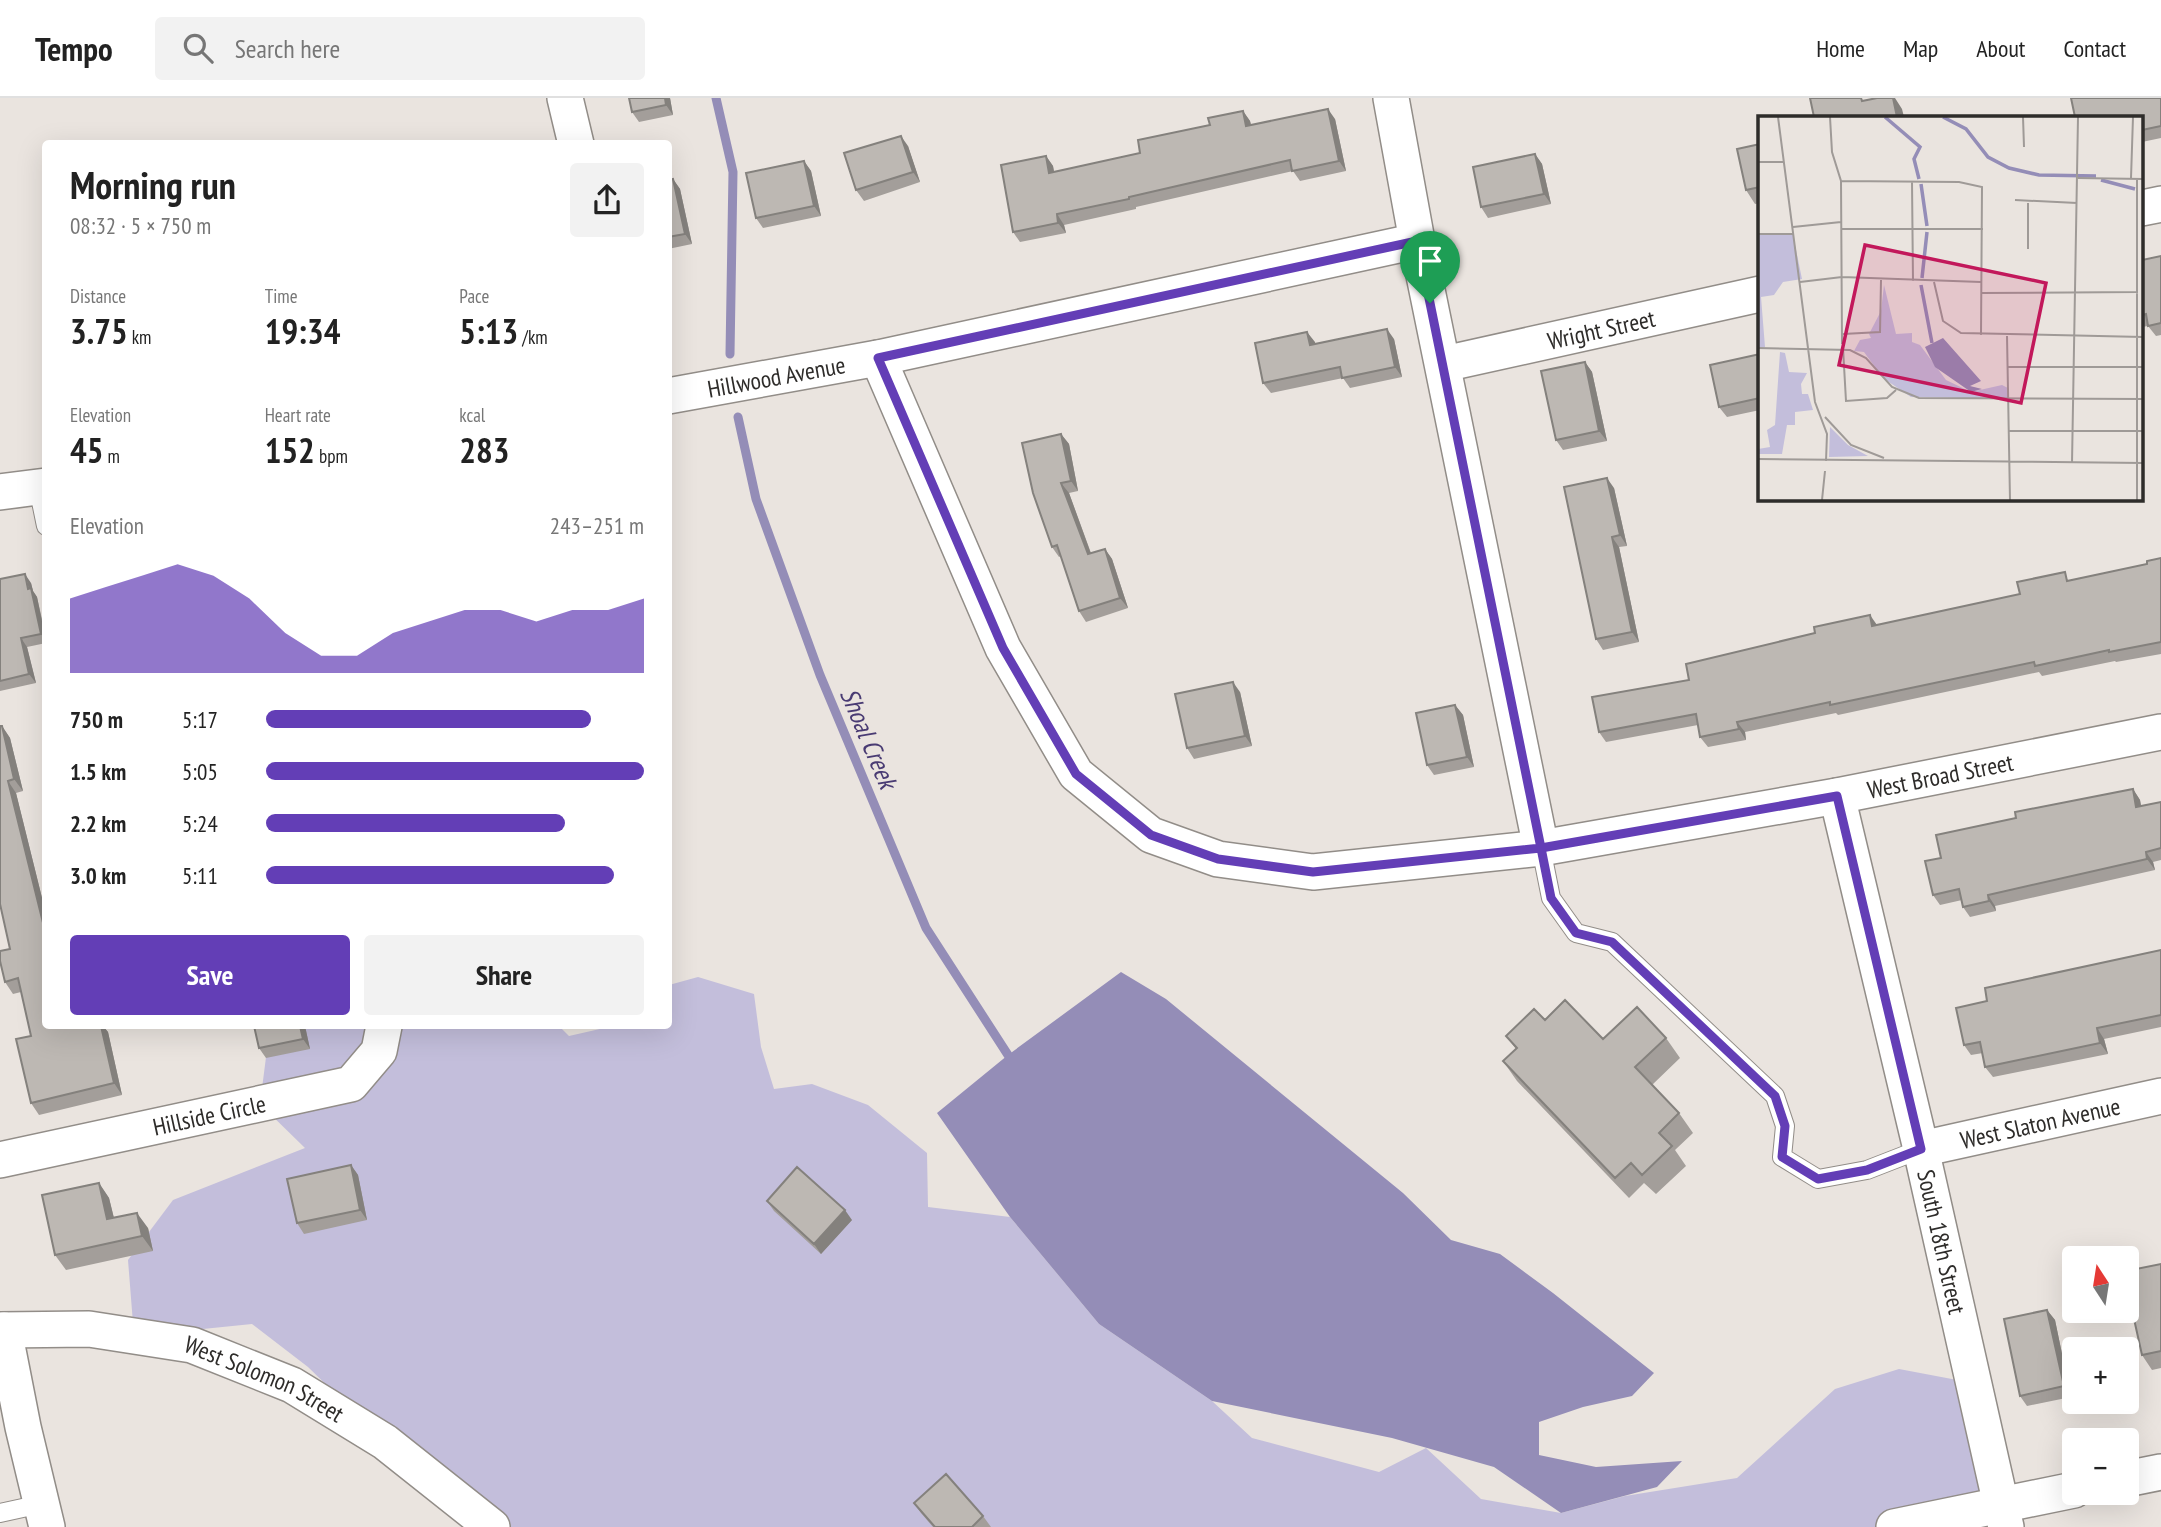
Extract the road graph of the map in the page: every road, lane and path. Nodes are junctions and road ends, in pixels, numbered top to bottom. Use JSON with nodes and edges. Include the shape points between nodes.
{"nodes":[{"id":1,"x":565,"y":98,"type":"edge"},
{"id":2,"x":1391,"y":98,"type":"edge"},
{"id":3,"x":575,"y":140,"type":"edge"},
{"id":4,"x":1417,"y":241,"type":"junction"},
{"id":5,"x":1758,"y":293,"type":"edge"},
{"id":6,"x":878,"y":358,"type":"junction"},
{"id":7,"x":1444,"y":364,"type":"junction"},
{"id":8,"x":672,"y":395,"type":"edge"},
{"id":9,"x":42,"y":487,"type":"edge"},
{"id":10,"x":0,"y":492,"type":"edge"},
{"id":11,"x":2161,"y":732,"type":"edge"},
{"id":12,"x":1837,"y":796,"type":"junction"},
{"id":13,"x":1541,"y":848,"type":"junction"},
{"id":14,"x":383,"y":1029,"type":"edge"},
{"id":15,"x":2161,"y":1096,"type":"edge"},
{"id":16,"x":1921,"y":1149,"type":"junction"},
{"id":17,"x":0,"y":1160,"type":"edge"},
{"id":18,"x":2,"y":1330,"type":"edge"},
{"id":19,"x":11,"y":1423,"type":"edge"},
{"id":20,"x":2161,"y":1472,"type":"edge"},
{"id":21,"x":2139,"y":1476,"type":"edge"},
{"id":22,"x":2062,"y":1494,"type":"edge"},
{"id":23,"x":0,"y":1513,"type":"edge"},
{"id":24,"x":44,"y":1516,"type":"edge"},
{"id":25,"x":2003,"y":1516,"type":"edge"},
{"id":26,"x":492,"y":1527,"type":"edge"},
{"id":27,"x":1894,"y":1527,"type":"edge"}],
"edges":[{"from":1,"to":3,"type":"street"},
{"from":2,"to":4,"type":"street"},
{"from":4,"to":6,"type":"street","name":"Hillwood Avenue"},
{"from":4,"to":7,"type":"street"},
{"from":5,"to":7,"type":"street","name":"Wright Street"},
{"from":6,"to":8,"type":"street","name":"Hillwood Avenue"},
{"from":6,"to":13,"type":"street","name":"West Broad Street","via":[[1003,648],[1076,774],[1151,835],[1218,859],[1313,872]]},
{"from":7,"to":13,"type":"street"},
{"from":9,"to":10,"type":"street"},
{"from":11,"to":12,"type":"street","name":"West Broad Street"},
{"from":12,"to":13,"type":"street","name":"West Broad Street"},
{"from":12,"to":16,"type":"street","name":"South 18th Street"},
{"from":13,"to":16,"type":"lane","via":[[1551,898],[1576,933],[1612,942],[1775,1096],[1785,1126],[1782,1157],[1818,1179],[1867,1170]]},
{"from":14,"to":17,"type":"street","name":"Hillside Circle","via":[[379,1051],[351,1084]]},
{"from":15,"to":16,"type":"street","name":"West Slaton Avenue"},
{"from":16,"to":25,"type":"street","name":"South 18th Street"},
{"from":18,"to":19,"type":"street"},
{"from":18,"to":26,"type":"street","name":"West Solomon Street","via":[[89,1329],[192,1345],[292,1385],[385,1442]]},
{"from":19,"to":24,"type":"street"},
{"from":20,"to":21,"type":"street"},
{"from":22,"to":25,"type":"street"},
{"from":23,"to":24,"type":"lane"},
{"from":25,"to":27,"type":"street"}]}
